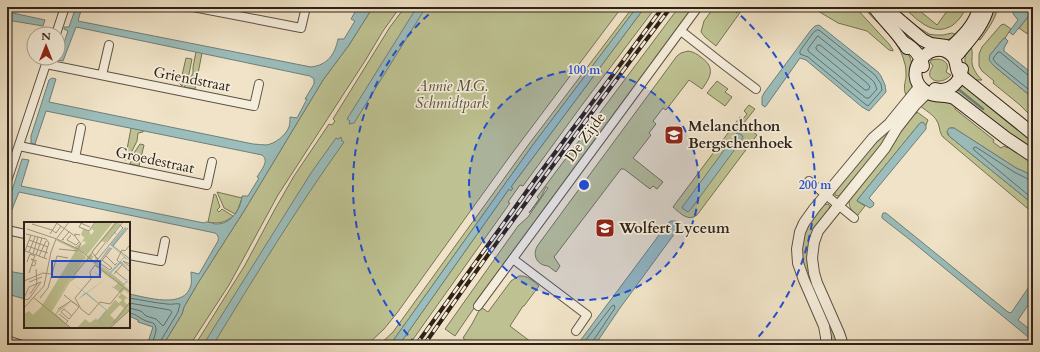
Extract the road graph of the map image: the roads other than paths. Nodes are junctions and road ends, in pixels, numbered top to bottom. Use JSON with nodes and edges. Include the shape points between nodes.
{"nodes":[{"id":1,"x":65,"y":7,"type":"edge"},
{"id":2,"x":193,"y":7,"type":"edge"},
{"id":3,"x":306,"y":7,"type":"edge"},
{"id":4,"x":698,"y":7,"type":"edge"},
{"id":5,"x":874,"y":7,"type":"edge"},
{"id":6,"x":882,"y":7,"type":"edge"},
{"id":7,"x":979,"y":7,"type":"edge"},
{"id":8,"x":988,"y":7,"type":"edge"},
{"id":9,"x":59,"y":26,"type":"edge"},
{"id":10,"x":681,"y":31,"type":"junction"},
{"id":11,"x":109,"y":45,"type":"dead end"},
{"id":12,"x":952,"y":51,"type":"junction"},
{"id":13,"x":919,"y":61,"type":"junction"},
{"id":14,"x":45,"y":66,"type":"edge"},
{"id":15,"x":66,"y":66,"type":"edge"},
{"id":16,"x":102,"y":75,"type":"junction"},
{"id":17,"x":961,"y":76,"type":"junction"},
{"id":18,"x":259,"y":84,"type":"dead end"},
{"id":19,"x":756,"y":88,"type":"dead end"},
{"id":20,"x":926,"y":89,"type":"junction"},
{"id":21,"x":81,"y":128,"type":"dead end"},
{"id":22,"x":1033,"y":134,"type":"edge"},
{"id":23,"x":19,"y":146,"type":"junction"},
{"id":24,"x":1033,"y":156,"type":"edge"},
{"id":25,"x":75,"y":158,"type":"junction"},
{"id":26,"x":212,"y":162,"type":"dead end"},
{"id":27,"x":7,"y":181,"type":"edge"},
{"id":28,"x":809,"y":181,"type":"dead end"},
{"id":29,"x":826,"y":195,"type":"junction"},
{"id":30,"x":838,"y":205,"type":"junction"},
{"id":31,"x":854,"y":218,"type":"dead end"},
{"id":32,"x":7,"y":230,"type":"edge"},
{"id":33,"x":24,"y":234,"type":"edge"},
{"id":34,"x":165,"y":241,"type":"dead end"},
{"id":35,"x":130,"y":255,"type":"edge"},
{"id":36,"x":513,"y":259,"type":"junction"},
{"id":37,"x":478,"y":306,"type":"dead end"},
{"id":38,"x":576,"y":331,"type":"dead end"},
{"id":39,"x":7,"y":340,"type":"edge"},
{"id":40,"x":22,"y":345,"type":"edge"},
{"id":41,"x":826,"y":345,"type":"edge"},
{"id":42,"x":843,"y":345,"type":"edge"}],
"edges":[{"from":1,"to":9,"type":"street"},
{"from":2,"to":3,"type":"street","via":[[301,28]]},
{"from":4,"to":10,"type":"street","name":"De Zijde"},
{"from":5,"to":13,"type":"main road"},
{"from":6,"to":12,"type":"main road","via":[[923,40],[943,45]]},
{"from":7,"to":12,"type":"main road","via":[[974,21]]},
{"from":8,"to":12,"type":"main road","via":[[980,27]]},
{"from":10,"to":19,"type":"street"},
{"from":10,"to":36,"type":"street","name":"De Zijde"},
{"from":11,"to":16,"type":"street"},
{"from":12,"to":13,"type":"main road","via":[[935,50]]},
{"from":12,"to":17,"type":"main road","via":[[962,63]]},
{"from":13,"to":20,"type":"main road","via":[[916,74]]},
{"from":14,"to":23,"type":"street"},
{"from":15,"to":16,"type":"street","name":"Griendstraat"},
{"from":16,"to":18,"type":"street","name":"Griendstraat","via":[[254,106]]},
{"from":17,"to":20,"type":"main road","via":[[948,89]]},
{"from":17,"to":22,"type":"main road"},
{"from":20,"to":24,"type":"main road","via":[[937,96],[957,100]]},
{"from":20,"to":29,"type":"street","via":[[873,138]]},
{"from":20,"to":30,"type":"street","via":[[885,148]]},
{"from":21,"to":25,"type":"street"},
{"from":23,"to":25,"type":"street","name":"Groedestraat"},
{"from":23,"to":27,"type":"street"},
{"from":25,"to":26,"type":"street","name":"Groedestraat","via":[[207,185]]},
{"from":28,"to":29,"type":"street"},
{"from":29,"to":30,"type":"street"},
{"from":29,"to":41,"type":"street","via":[[804,223],[798,239],[797,257],[799,268],[824,326]]},
{"from":30,"to":31,"type":"street"},
{"from":30,"to":42,"type":"street","via":[[818,231],[814,242],[812,266]]},
{"from":32,"to":33,"type":"street"},
{"from":34,"to":35,"type":"street","via":[[161,261]]},
{"from":36,"to":37,"type":"street","name":"De Zijde"},
{"from":36,"to":38,"type":"street","via":[[587,315]]},
{"from":39,"to":40,"type":"street"}]}
